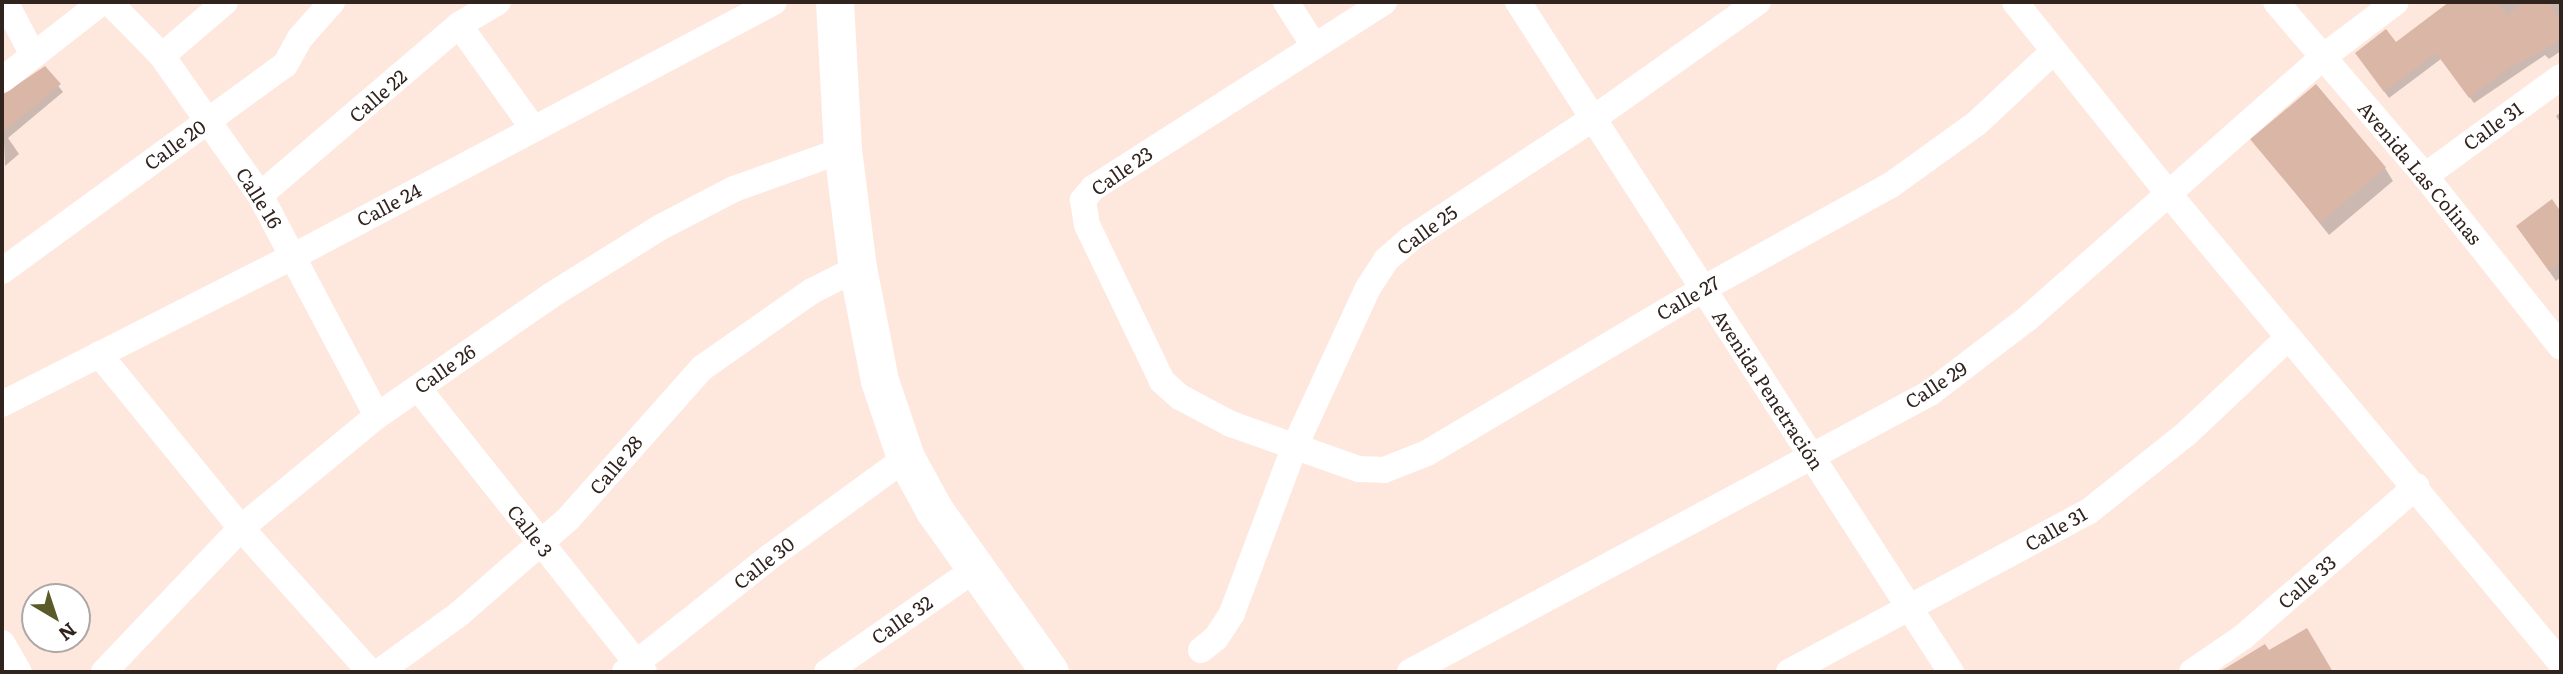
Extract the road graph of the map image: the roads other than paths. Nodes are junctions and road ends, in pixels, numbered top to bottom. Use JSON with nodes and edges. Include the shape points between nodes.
{"nodes":[{"id":1,"x":5,"y":2,"type":"edge"},
{"id":2,"x":102,"y":2,"type":"edge"},
{"id":3,"x":109,"y":2,"type":"edge"},
{"id":4,"x":225,"y":2,"type":"edge"},
{"id":5,"x":331,"y":2,"type":"edge"},
{"id":6,"x":498,"y":2,"type":"edge"},
{"id":7,"x":774,"y":2,"type":"edge"},
{"id":8,"x":835,"y":2,"type":"edge"},
{"id":9,"x":1286,"y":2,"type":"edge"},
{"id":10,"x":1384,"y":2,"type":"edge"},
{"id":11,"x":1518,"y":2,"type":"edge"},
{"id":12,"x":1758,"y":2,"type":"edge"},
{"id":13,"x":2015,"y":2,"type":"edge"},
{"id":14,"x":2276,"y":2,"type":"edge"},
{"id":15,"x":2396,"y":2,"type":"edge"},
{"id":16,"x":459,"y":25,"type":"junction"},
{"id":17,"x":1313,"y":44,"type":"junction"},
{"id":18,"x":2053,"y":51,"type":"junction"},
{"id":19,"x":32,"y":53,"type":"junction"},
{"id":20,"x":162,"y":56,"type":"junction"},
{"id":21,"x":2323,"y":57,"type":"junction"},
{"id":22,"x":2561,"y":77,"type":"edge"},
{"id":23,"x":2,"y":80,"type":"edge"},
{"id":24,"x":1594,"y":118,"type":"junction"},
{"id":25,"x":208,"y":121,"type":"junction"},
{"id":26,"x":533,"y":128,"type":"junction"},
{"id":27,"x":843,"y":150,"type":"junction"},
{"id":28,"x":2425,"y":176,"type":"junction"},
{"id":29,"x":2167,"y":192,"type":"junction"},
{"id":30,"x":260,"y":195,"type":"junction"},
{"id":31,"x":294,"y":256,"type":"junction"},
{"id":32,"x":858,"y":268,"type":"junction"},
{"id":33,"x":2,"y":271,"type":"edge"},
{"id":34,"x":1703,"y":289,"type":"junction"},
{"id":35,"x":2552,"y":317,"type":"edge"},
{"id":36,"x":2289,"y":337,"type":"junction"},
{"id":37,"x":2561,"y":347,"type":"edge"},
{"id":38,"x":99,"y":354,"type":"junction"},
{"id":39,"x":418,"y":388,"type":"junction"},
{"id":40,"x":2,"y":404,"type":"edge"},
{"id":41,"x":377,"y":416,"type":"junction"},
{"id":42,"x":1294,"y":448,"type":"junction"},
{"id":43,"x":1811,"y":456,"type":"junction"},
{"id":44,"x":906,"y":458,"type":"junction"},
{"id":45,"x":2417,"y":486,"type":"junction"},
{"id":46,"x":241,"y":528,"type":"junction"},
{"id":47,"x":540,"y":544,"type":"junction"},
{"id":48,"x":978,"y":567,"type":"junction"},
{"id":49,"x":1908,"y":609,"type":"junction"},
{"id":50,"x":2,"y":643,"type":"edge"},
{"id":51,"x":1201,"y":650,"type":"dead end"},
{"id":52,"x":2561,"y":663,"type":"edge"},
{"id":53,"x":635,"y":669,"type":"edge"},
{"id":54,"x":19,"y":672,"type":"edge"},
{"id":55,"x":104,"y":672,"type":"edge"},
{"id":56,"x":370,"y":672,"type":"edge"},
{"id":57,"x":379,"y":672,"type":"edge"},
{"id":58,"x":827,"y":672,"type":"edge"},
{"id":59,"x":1050,"y":672,"type":"edge"},
{"id":60,"x":1410,"y":672,"type":"edge"},
{"id":61,"x":1789,"y":672,"type":"edge"},
{"id":62,"x":1951,"y":672,"type":"edge"},
{"id":63,"x":2192,"y":672,"type":"edge"}],
"edges":[{"from":1,"to":19,"type":"street"},
{"from":2,"to":19,"type":"street"},
{"from":3,"to":20,"type":"street","name":"Calle 16"},
{"from":4,"to":20,"type":"street"},
{"from":5,"to":25,"type":"street","name":"Calle 20","via":[[300,38],[285,65]]},
{"from":6,"to":16,"type":"street","name":"Calle 22"},
{"from":7,"to":26,"type":"street","name":"Calle 24"},
{"from":8,"to":27,"type":"main road"},
{"from":9,"to":17,"type":"street"},
{"from":10,"to":17,"type":"street","name":"Calle 23"},
{"from":11,"to":24,"type":"street","name":"Avenida Penetración"},
{"from":12,"to":24,"type":"street","name":"Calle 25"},
{"from":13,"to":18,"type":"street"},
{"from":14,"to":21,"type":"street","name":"Avenida Las Colinas"},
{"from":15,"to":21,"type":"street","name":"Calle 29"},
{"from":16,"to":26,"type":"street"},
{"from":16,"to":30,"type":"street","name":"Calle 22"},
{"from":17,"to":42,"type":"street","name":"Calle 23","via":[[1093,188],[1083,200],[1087,225],[1162,381],[1221,419]]},
{"from":18,"to":29,"type":"street"},
{"from":18,"to":34,"type":"street","name":"Calle 27","via":[[1977,123],[1891,185]]},
{"from":19,"to":23,"type":"street"},
{"from":20,"to":25,"type":"street","name":"Calle 16"},
{"from":21,"to":28,"type":"street","name":"Avenida Las Colinas"},
{"from":21,"to":29,"type":"street","name":"Calle 29"},
{"from":22,"to":28,"type":"street","name":"Calle 31"},
{"from":24,"to":34,"type":"street","name":"Avenida Penetración"},
{"from":24,"to":42,"type":"street","name":"Calle 25","via":[[1410,238],[1386,260],[1368,288]]},
{"from":25,"to":30,"type":"street","name":"Calle 16"},
{"from":25,"to":33,"type":"street","name":"Calle 20"},
{"from":26,"to":31,"type":"street","name":"Calle 24"},
{"from":27,"to":32,"type":"main road"},
{"from":27,"to":39,"type":"street","name":"Calle 26","via":[[770,174],[699,205],[550,296]]},
{"from":28,"to":35,"type":"street","name":"Avenida Las Colinas"},
{"from":29,"to":36,"type":"street"},
{"from":29,"to":43,"type":"street","name":"Calle 29","via":[[1981,356],[1930,393]]},
{"from":30,"to":31,"type":"street","name":"Calle 16"},
{"from":31,"to":38,"type":"street","name":"Calle 24"},
{"from":31,"to":41,"type":"street","name":"Calle 16"},
{"from":32,"to":44,"type":"main road","via":[[880,381]]},
{"from":32,"to":47,"type":"street","name":"Calle 28","via":[[812,291],[702,368],[594,493]]},
{"from":34,"to":42,"type":"street","name":"Calle 27","via":[[1405,463],[1384,470],[1359,469]]},
{"from":34,"to":43,"type":"street","name":"Avenida Penetración"},
{"from":35,"to":37,"type":"street","name":"Avenida Las Colinas"},
{"from":36,"to":45,"type":"street"},
{"from":36,"to":49,"type":"street","name":"Calle 31","via":[[2186,434],[2088,512]]},
{"from":38,"to":40,"type":"street","name":"Calle 24"},
{"from":38,"to":46,"type":"street"},
{"from":39,"to":41,"type":"street","name":"Calle 26"},
{"from":39,"to":47,"type":"street","name":"Calle 3"},
{"from":41,"to":46,"type":"street","name":"Calle 26"},
{"from":42,"to":51,"type":"street","name":"Calle 25","via":[[1232,613],[1216,638]]},
{"from":43,"to":49,"type":"street","name":"Avenida Penetración"},
{"from":43,"to":60,"type":"street","name":"Calle 29"},
{"from":44,"to":48,"type":"main road","via":[[935,512]]},
{"from":44,"to":53,"type":"street","name":"Calle 30"},
{"from":45,"to":52,"type":"street"},
{"from":45,"to":63,"type":"street","name":"Calle 33","via":[[2243,638]]},
{"from":46,"to":55,"type":"street","name":"Calle 26"},
{"from":46,"to":56,"type":"street"},
{"from":47,"to":53,"type":"street","name":"Calle 3"},
{"from":47,"to":57,"type":"street","name":"Calle 28","via":[[449,622]]},
{"from":48,"to":58,"type":"street","name":"Calle 32"},
{"from":48,"to":59,"type":"main road"},
{"from":49,"to":61,"type":"street","name":"Calle 31"},
{"from":49,"to":62,"type":"street","name":"Avenida Penetración"},
{"from":50,"to":54,"type":"street"}]}
